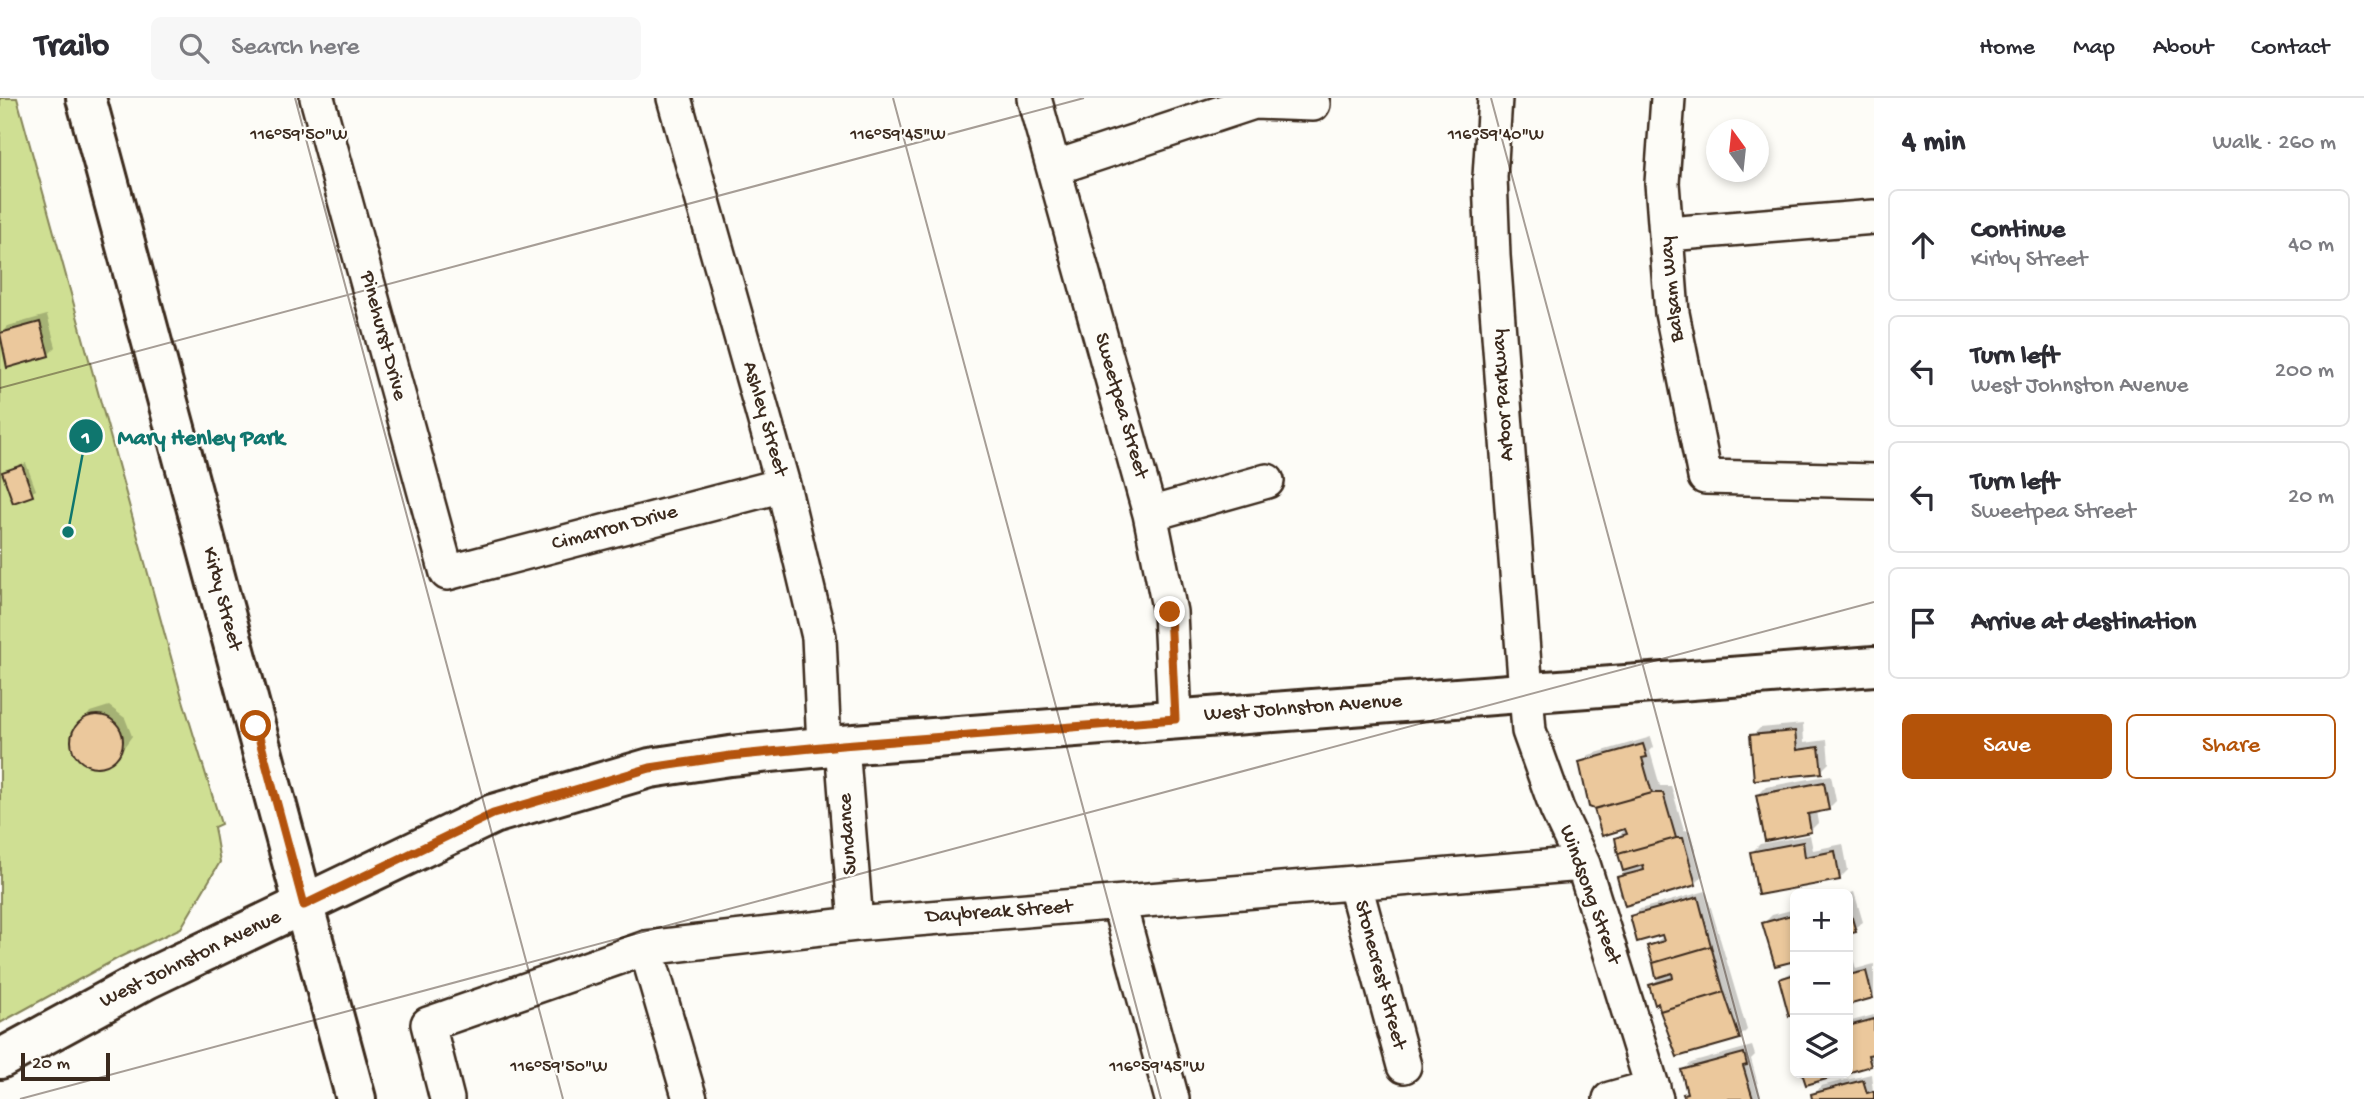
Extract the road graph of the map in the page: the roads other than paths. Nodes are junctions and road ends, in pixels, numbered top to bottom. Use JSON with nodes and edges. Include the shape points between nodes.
{"nodes":[{"id":1,"x":86,"y":98,"type":"edge"},
{"id":2,"x":317,"y":98,"type":"edge"},
{"id":3,"x":674,"y":98,"type":"edge"},
{"id":4,"x":1034,"y":98,"type":"edge"},
{"id":5,"x":1495,"y":98,"type":"edge"},
{"id":6,"x":1668,"y":98,"type":"edge"},
{"id":7,"x":1313,"y":104,"type":"dead end"},
{"id":8,"x":1054,"y":168,"type":"junction"},
{"id":9,"x":1874,"y":217,"type":"edge"},
{"id":10,"x":1668,"y":234,"type":"junction"},
{"id":11,"x":1267,"y":481,"type":"dead end"},
{"id":12,"x":1874,"y":481,"type":"edge"},
{"id":13,"x":783,"y":485,"type":"junction"},
{"id":14,"x":1150,"y":514,"type":"junction"},
{"id":15,"x":447,"y":573,"type":"joint"},
{"id":16,"x":1874,"y":666,"type":"edge"},
{"id":17,"x":1526,"y":692,"type":"junction"},
{"id":18,"x":1175,"y":719,"type":"junction"},
{"id":19,"x":833,"y":746,"type":"junction"},
{"id":20,"x":1583,"y":864,"type":"junction"},
{"id":21,"x":1355,"y":885,"type":"junction"},
{"id":22,"x":1119,"y":904,"type":"junction"},
{"id":23,"x":304,"y":905,"type":"junction"},
{"id":24,"x":856,"y":924,"type":"junction"},
{"id":25,"x":646,"y":948,"type":"junction"},
{"id":26,"x":0,"y":1059,"type":"edge"},
{"id":27,"x":1404,"y":1066,"type":"dead end"},
{"id":28,"x":1654,"y":1093,"type":"edge"},
{"id":29,"x":356,"y":1099,"type":"edge"},
{"id":30,"x":447,"y":1099,"type":"edge"},
{"id":31,"x":690,"y":1099,"type":"edge"},
{"id":32,"x":1172,"y":1099,"type":"edge"},
{"id":33,"x":1610,"y":1099,"type":"edge"}],
"edges":[{"from":1,"to":23,"type":"street","name":"Kirby Street"},
{"from":2,"to":15,"type":"street","name":"Pinehurst Drive"},
{"from":3,"to":13,"type":"street","name":"Ashley Street"},
{"from":4,"to":8,"type":"street","name":"Sweetpea Street"},
{"from":5,"to":17,"type":"street","name":"Arbor Parkway","via":[[1490,177],[1493,256]]},
{"from":6,"to":10,"type":"street","name":"Balsam Way","via":[[1662,183]]},
{"from":7,"to":8,"type":"street","via":[[1254,103]]},
{"from":8,"to":14,"type":"street","name":"Sweetpea Street"},
{"from":9,"to":10,"type":"street"},
{"from":10,"to":12,"type":"street","name":"Balsam Way","via":[[1672,313],[1705,477]]},
{"from":11,"to":14,"type":"street"},
{"from":13,"to":15,"type":"street","name":"Cimarron Drive"},
{"from":13,"to":19,"type":"street","name":"Ashley Street","via":[[819,638]]},
{"from":14,"to":18,"type":"street","name":"Sweetpea Street","via":[[1170,612]]},
{"from":16,"to":17,"type":"street","name":"West Johnston Avenue"},
{"from":17,"to":18,"type":"street","name":"West Johnston Avenue"},
{"from":17,"to":20,"type":"street","name":"Windsong Street","via":[[1529,731]]},
{"from":18,"to":19,"type":"street","name":"West Johnston Avenue"},
{"from":19,"to":23,"type":"street","name":"West Johnston Avenue","via":[[650,768],[573,789],[493,814]]},
{"from":19,"to":24,"type":"street","name":"Sundance"},
{"from":20,"to":21,"type":"street","name":"Daybreak Street"},
{"from":20,"to":28,"type":"street","name":"Windsong Street"},
{"from":21,"to":22,"type":"street","name":"Daybreak Street"},
{"from":21,"to":27,"type":"street","name":"Stonecrest Street"},
{"from":22,"to":24,"type":"street","name":"Daybreak Street"},
{"from":22,"to":32,"type":"street"},
{"from":23,"to":26,"type":"street","name":"West Johnston Avenue","via":[[147,979]]},
{"from":23,"to":29,"type":"street","name":"Kirby Street"},
{"from":24,"to":25,"type":"street","name":"Daybreak Street"},
{"from":25,"to":30,"type":"street","name":"Daybreak Street","via":[[428,1024]]},
{"from":25,"to":31,"type":"street"},
{"from":28,"to":33,"type":"street"}]}
